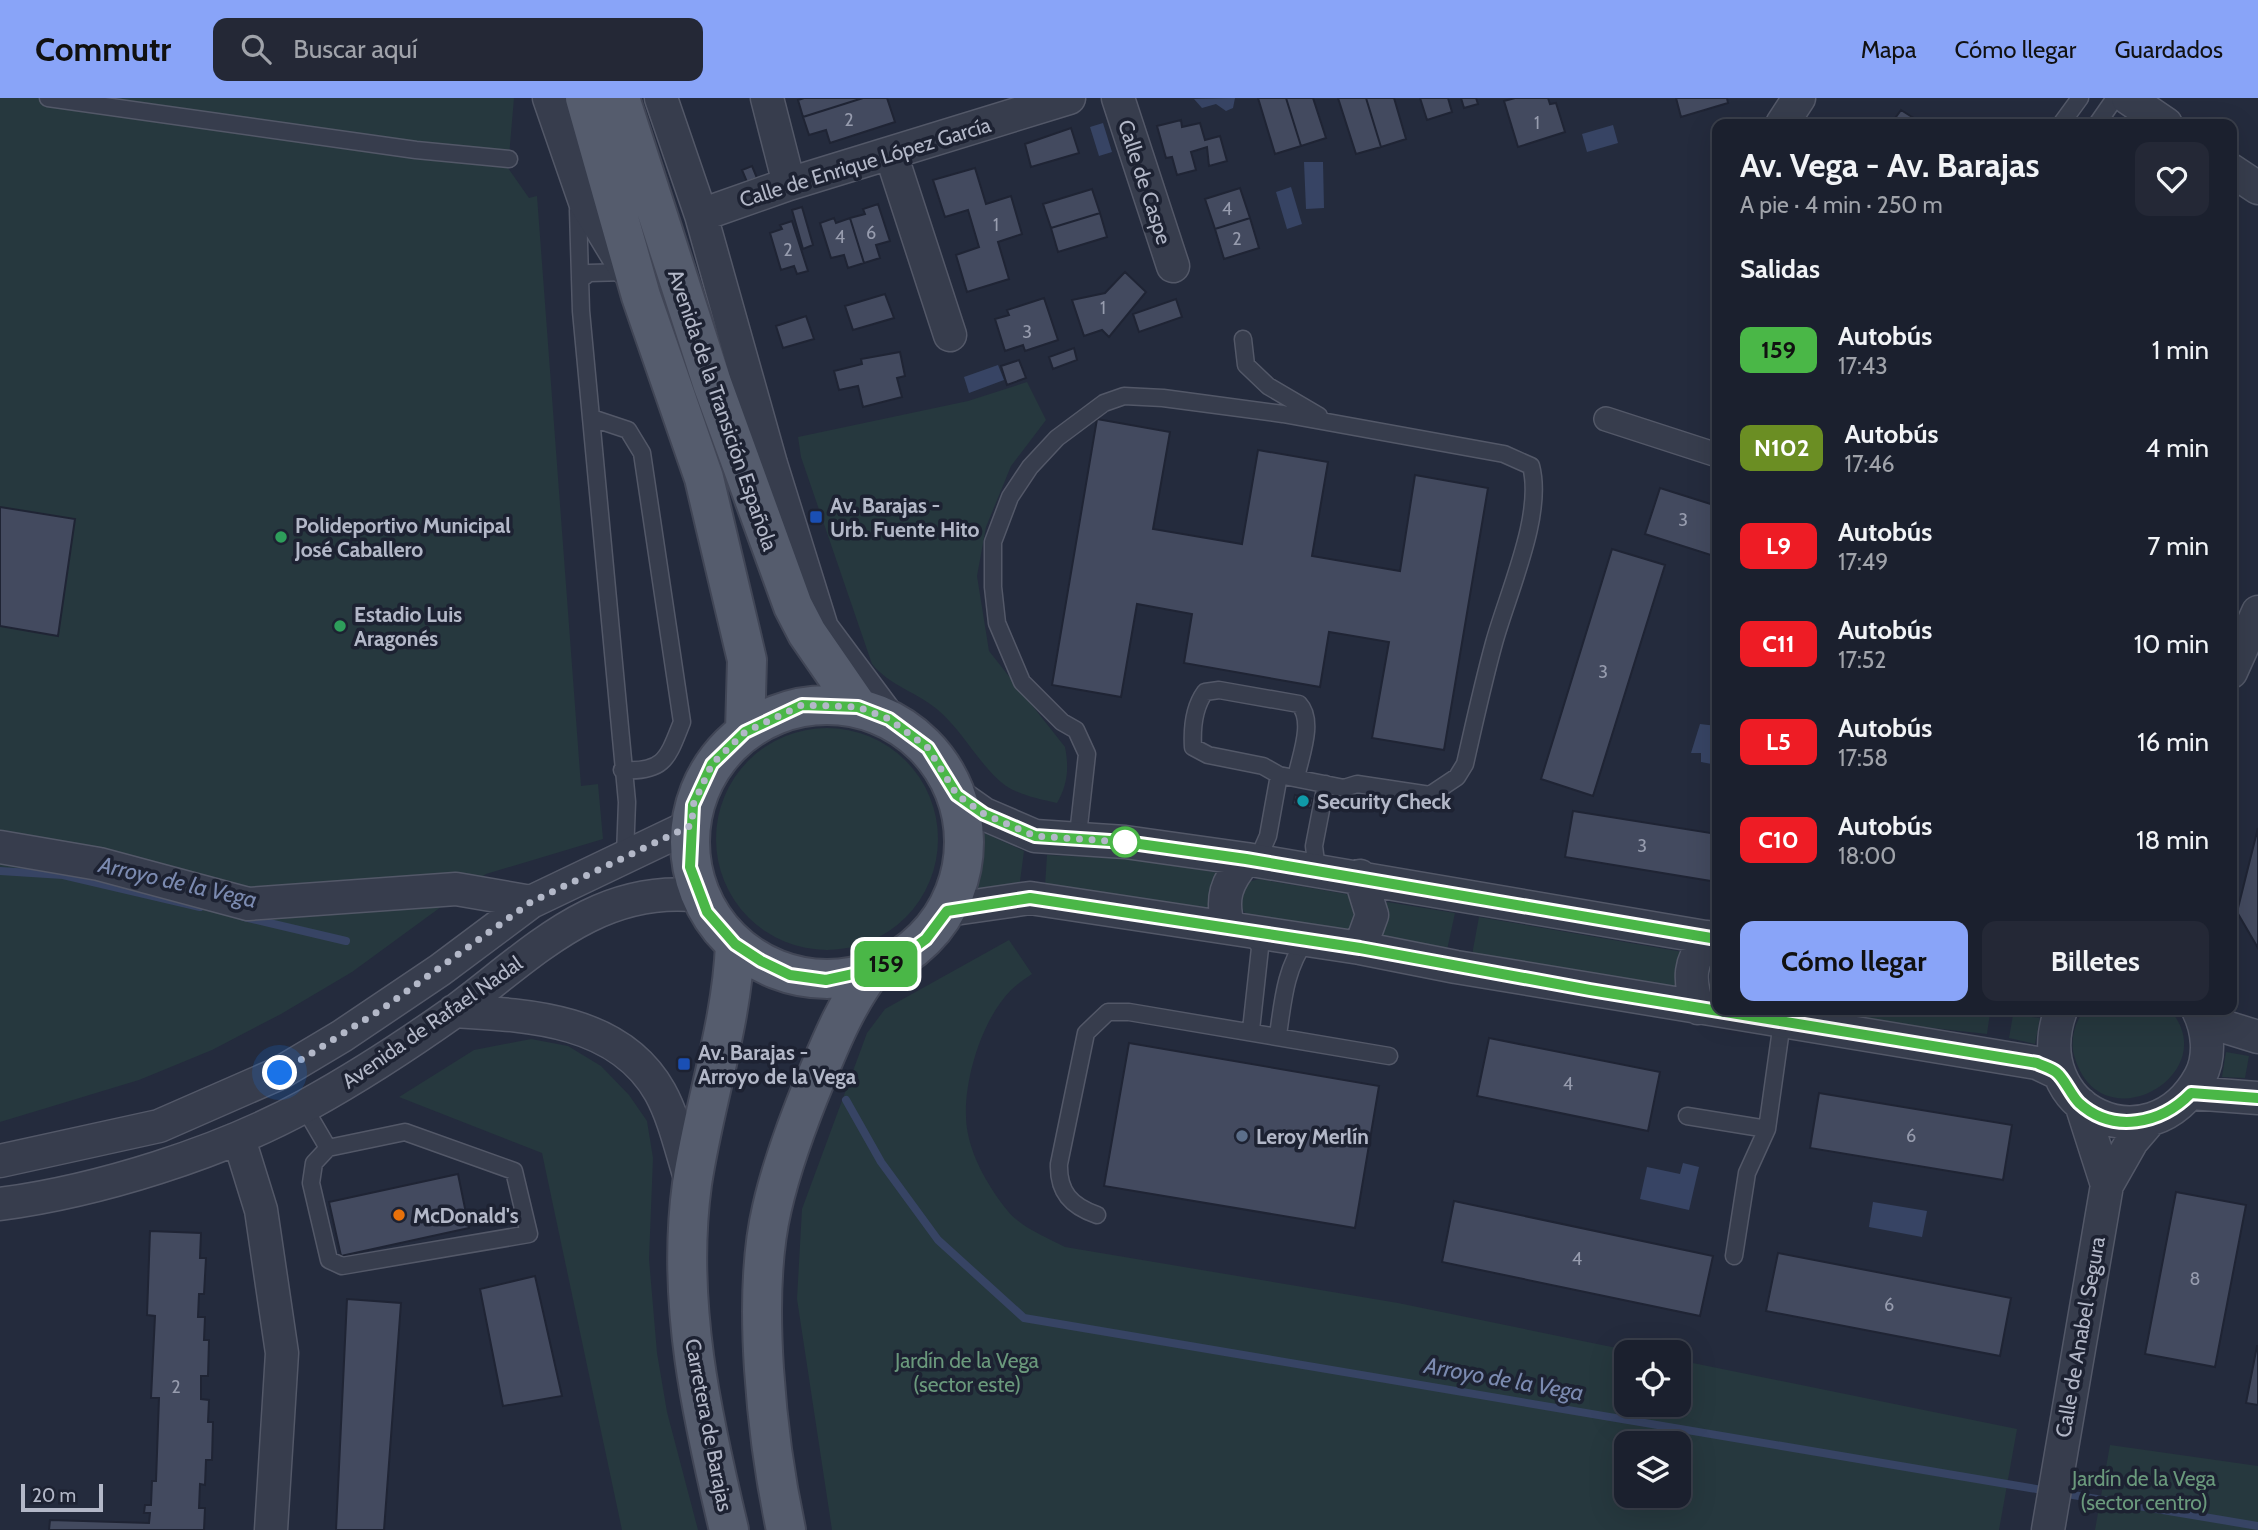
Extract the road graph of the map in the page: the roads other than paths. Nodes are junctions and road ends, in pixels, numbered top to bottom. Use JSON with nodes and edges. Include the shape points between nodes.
{"nodes":[{"id":1,"x":48,"y":98,"type":"edge"},
{"id":2,"x":549,"y":98,"type":"edge"},
{"id":3,"x":584,"y":98,"type":"edge"},
{"id":4,"x":620,"y":98,"type":"edge"},
{"id":5,"x":661,"y":98,"type":"edge"},
{"id":6,"x":767,"y":98,"type":"edge"},
{"id":7,"x":1069,"y":98,"type":"edge"},
{"id":8,"x":1118,"y":98,"type":"edge"},
{"id":9,"x":1799,"y":98,"type":"edge"},
{"id":10,"x":2080,"y":98,"type":"edge"},
{"id":11,"x":2115,"y":98,"type":"edge"},
{"id":12,"x":2128,"y":98,"type":"edge"},
{"id":13,"x":1785,"y":119,"type":"edge"},
{"id":14,"x":2065,"y":119,"type":"edge"},
{"id":15,"x":2100,"y":119,"type":"edge"},
{"id":16,"x":2158,"y":119,"type":"edge"},
{"id":17,"x":891,"y":154,"type":"junction"},
{"id":18,"x":509,"y":159,"type":"dead end"},
{"id":19,"x":2237,"y":174,"type":"edge"},
{"id":20,"x":789,"y":184,"type":"junction"},
{"id":21,"x":2258,"y":188,"type":"edge"},
{"id":22,"x":585,"y":202,"type":"junction"},
{"id":23,"x":701,"y":215,"type":"junction"},
{"id":24,"x":1172,"y":267,"type":"dead end"},
{"id":25,"x":580,"y":280,"type":"junction"},
{"id":26,"x":634,"y":284,"type":"junction"},
{"id":27,"x":950,"y":335,"type":"dead end"},
{"id":28,"x":1243,"y":339,"type":"dead end"},
{"id":29,"x":592,"y":418,"type":"junction"},
{"id":30,"x":1606,"y":419,"type":"dead end"},
{"id":31,"x":1330,"y":422,"type":"junction"},
{"id":32,"x":1712,"y":453,"type":"edge"},
{"id":33,"x":2249,"y":623,"type":"edge"},
{"id":34,"x":2237,"y":656,"type":"edge"},
{"id":35,"x":874,"y":713,"type":"junction"},
{"id":36,"x":745,"y":732,"type":"junction"},
{"id":37,"x":622,"y":771,"type":"junction"},
{"id":38,"x":1279,"y":775,"type":"junction"},
{"id":39,"x":1296,"y":778,"type":"junction"},
{"id":40,"x":1326,"y":784,"type":"junction"},
{"id":41,"x":957,"y":795,"type":"junction"},
{"id":42,"x":692,"y":825,"type":"junction"},
{"id":43,"x":1070,"y":840,"type":"junction"},
{"id":44,"x":0,"y":847,"type":"edge"},
{"id":45,"x":625,"y":855,"type":"junction"},
{"id":46,"x":1252,"y":860,"type":"junction"},
{"id":47,"x":1317,"y":870,"type":"junction"},
{"id":48,"x":1360,"y":876,"type":"junction"},
{"id":49,"x":701,"y":896,"type":"junction"},
{"id":50,"x":531,"y":902,"type":"junction"},
{"id":51,"x":947,"y":911,"type":"junction"},
{"id":52,"x":1241,"y":930,"type":"junction"},
{"id":53,"x":1712,"y":938,"type":"edge"},
{"id":54,"x":1306,"y":940,"type":"junction"},
{"id":55,"x":735,"y":944,"type":"junction"},
{"id":56,"x":1360,"y":948,"type":"junction"},
{"id":57,"x":872,"y":970,"type":"junction"},
{"id":58,"x":1698,"y":1008,"type":"junction"},
{"id":59,"x":1712,"y":1010,"type":"edge"},
{"id":60,"x":454,"y":1011,"type":"junction"},
{"id":61,"x":1740,"y":1015,"type":"edge"},
{"id":62,"x":2059,"y":1015,"type":"edge"},
{"id":63,"x":2201,"y":1015,"type":"edge"},
{"id":64,"x":1825,"y":1019,"type":"edge"},
{"id":65,"x":1782,"y":1022,"type":"junction"},
{"id":66,"x":1251,"y":1030,"type":"junction"},
{"id":67,"x":1278,"y":1035,"type":"junction"},
{"id":68,"x":2258,"y":1037,"type":"edge"},
{"id":69,"x":1389,"y":1056,"type":"dead end"},
{"id":70,"x":2058,"y":1073,"type":"junction"},
{"id":71,"x":2191,"y":1093,"type":"junction"},
{"id":72,"x":2258,"y":1098,"type":"edge"},
{"id":73,"x":2081,"y":1104,"type":"junction"},
{"id":74,"x":304,"y":1107,"type":"junction"},
{"id":75,"x":1687,"y":1116,"type":"dead end"},
{"id":76,"x":2150,"y":1120,"type":"junction"},
{"id":77,"x":1767,"y":1129,"type":"junction"},
{"id":78,"x":239,"y":1139,"type":"junction"},
{"id":79,"x":328,"y":1148,"type":"junction"},
{"id":80,"x":0,"y":1161,"type":"edge"},
{"id":81,"x":692,"y":1184,"type":"junction"},
{"id":82,"x":2106,"y":1185,"type":"junction"},
{"id":83,"x":0,"y":1204,"type":"edge"},
{"id":84,"x":1097,"y":1215,"type":"dead end"},
{"id":85,"x":1734,"y":1256,"type":"dead end"},
{"id":86,"x":271,"y":1530,"type":"edge"},
{"id":87,"x":729,"y":1530,"type":"edge"},
{"id":88,"x":786,"y":1530,"type":"edge"},
{"id":89,"x":2048,"y":1530,"type":"edge"}],
"edges":[{"from":1,"to":18,"type":"lane"},
{"from":2,"to":22,"type":"street"},
{"from":3,"to":26,"type":"main road","name":"Avenida de la Transición Española"},
{"from":4,"to":35,"type":"main road","name":"Avenida de la Transición Española","via":[[703,359],[793,606]]},
{"from":5,"to":23,"type":"street"},
{"from":6,"to":20,"type":"street"},
{"from":7,"to":17,"type":"street","name":"Calle de Enrique López García"},
{"from":8,"to":24,"type":"street","name":"Calle de Caspe"},
{"from":9,"to":13,"type":"street"},
{"from":10,"to":14,"type":"lane"},
{"from":11,"to":15,"type":"lane"},
{"from":12,"to":16,"type":"street"},
{"from":17,"to":20,"type":"street","name":"Calle de Enrique López García"},
{"from":17,"to":27,"type":"street"},
{"from":19,"to":21,"type":"street"},
{"from":20,"to":23,"type":"street","name":"Calle de Enrique López García"},
{"from":22,"to":25,"type":"lane","via":[[578,211]]},
{"from":22,"to":26,"type":"street"},
{"from":23,"to":35,"type":"street","via":[[822,628]]},
{"from":25,"to":26,"type":"lane","via":[[589,274]]},
{"from":25,"to":29,"type":"lane"},
{"from":26,"to":36,"type":"main road","name":"Avenida de la Transición Española","via":[[704,478],[747,660]]},
{"from":28,"to":31,"type":"lane","via":[[1246,365],[1268,386]]},
{"from":29,"to":37,"type":"lane"},
{"from":29,"to":37,"type":"lane","via":[[628,430],[642,453],[681,722],[669,756],[651,770]]},
{"from":30,"to":32,"type":"street"},
{"from":31,"to":40,"type":"lane","via":[[1504,454],[1531,466],[1536,484],[1534,511],[1490,657],[1465,764],[1457,777],[1430,795]]},
{"from":31,"to":43,"type":"lane","via":[[1124,396],[1104,403],[1057,438],[1010,497],[993,542],[997,623],[1022,682],[1076,730],[1087,754],[1079,826]]},
{"from":33,"to":34,"type":"street"},
{"from":35,"to":36,"type":"main road","via":[[802,705]]},
{"from":35,"to":41,"type":"main road","via":[[928,748]]},
{"from":36,"to":42,"type":"main road","via":[[712,764],[693,805]]},
{"from":37,"to":45,"type":"lane","via":[[627,802]]},
{"from":38,"to":39,"type":"lane"},
{"from":38,"to":39,"type":"lane","via":[[1263,766],[1208,755],[1193,747],[1192,732],[1205,692],[1219,690],[1299,704],[1306,711],[1306,723]]},
{"from":38,"to":46,"type":"lane","via":[[1268,836]]},
{"from":39,"to":40,"type":"lane"},
{"from":40,"to":47,"type":"lane","via":[[1314,846]]},
{"from":41,"to":43,"type":"street","via":[[984,814],[1035,836]]},
{"from":41,"to":51,"type":"main road","via":[[965,850]]},
{"from":42,"to":45,"type":"street","name":"Avenida de Rafael Nadal"},
{"from":42,"to":49,"type":"main road","via":[[690,867]]},
{"from":43,"to":46,"type":"street","via":[[1125,842]]},
{"from":44,"to":50,"type":"street","via":[[99,864],[248,904],[456,889]]},
{"from":45,"to":50,"type":"street","name":"Avenida de Rafael Nadal"},
{"from":46,"to":47,"type":"street"},
{"from":46,"to":52,"type":"street","via":[[1230,877],[1225,894],[1223,907]]},
{"from":47,"to":48,"type":"street"},
{"from":48,"to":53,"type":"street"},
{"from":48,"to":56,"type":"street","via":[[1372,915]]},
{"from":49,"to":55,"type":"main road","via":[[707,912]]},
{"from":49,"to":60,"type":"street","name":"Avenida de Rafael Nadal","via":[[662,894],[625,899],[597,910],[557,932]]},
{"from":50,"to":80,"type":"street","name":"Avenida de Rafael Nadal","via":[[364,1021],[280,1073],[159,1126]]},
{"from":51,"to":52,"type":"street","via":[[1030,898]]},
{"from":51,"to":57,"type":"main road","via":[[926,939],[900,958]]},
{"from":52,"to":54,"type":"street"},
{"from":52,"to":66,"type":"lane","via":[[1260,948]]},
{"from":53,"to":58,"type":"street","via":[[1697,952],[1690,969],[1690,987]]},
{"from":54,"to":56,"type":"street"},
{"from":54,"to":67,"type":"lane","via":[[1287,974]]},
{"from":55,"to":57,"type":"main road","via":[[790,975],[826,980]]},
{"from":55,"to":81,"type":"main road","name":"Carretera de Barajas","via":[[734,984]]},
{"from":56,"to":58,"type":"street"},
{"from":57,"to":88,"type":"main road","via":[[838,1026],[804,1108],[771,1209],[763,1279],[765,1363],[776,1480]]},
{"from":58,"to":59,"type":"street"},
{"from":60,"to":74,"type":"street","name":"Avenida de Rafael Nadal","via":[[368,1071]]},
{"from":60,"to":81,"type":"street","via":[[530,1015],[575,1027],[614,1045],[643,1067],[661,1094]]},
{"from":61,"to":65,"type":"street"},
{"from":62,"to":70,"type":"street","via":[[2053,1051]]},
{"from":63,"to":68,"type":"street"},
{"from":63,"to":71,"type":"street","via":[[2207,1045],[2203,1070]]},
{"from":64,"to":65,"type":"street"},
{"from":64,"to":70,"type":"street","via":[[2037,1063]]},
{"from":65,"to":77,"type":"lane"},
{"from":66,"to":67,"type":"lane"},
{"from":66,"to":84,"type":"lane","via":[[1108,1012],[1086,1033],[1058,1180],[1079,1209]]},
{"from":67,"to":69,"type":"lane"},
{"from":70,"to":73,"type":"street"},
{"from":71,"to":72,"type":"street"},
{"from":71,"to":76,"type":"street","via":[[2166,1114]]},
{"from":73,"to":76,"type":"street","via":[[2114,1120]]},
{"from":73,"to":82,"type":"street","name":"Calle de Anabel Segura"},
{"from":74,"to":78,"type":"street","name":"Avenida de Rafael Nadal"},
{"from":74,"to":79,"type":"lane"},
{"from":75,"to":77,"type":"lane"},
{"from":76,"to":82,"type":"street","name":"Calle de Anabel Segura"},
{"from":77,"to":85,"type":"lane","via":[[1746,1174]]},
{"from":78,"to":83,"type":"street","name":"Avenida de Rafael Nadal","via":[[38,1199]]},
{"from":78,"to":86,"type":"street","via":[[261,1210],[282,1353]]},
{"from":79,"to":79,"type":"lane","via":[[405,1132],[514,1171],[529,1234],[342,1266],[329,1260],[311,1183],[314,1163]]},
{"from":81,"to":87,"type":"main road","name":"Carretera de Barajas","via":[[685,1267],[694,1366]]},
{"from":82,"to":89,"type":"street","name":"Calle de Anabel Segura"}]}
